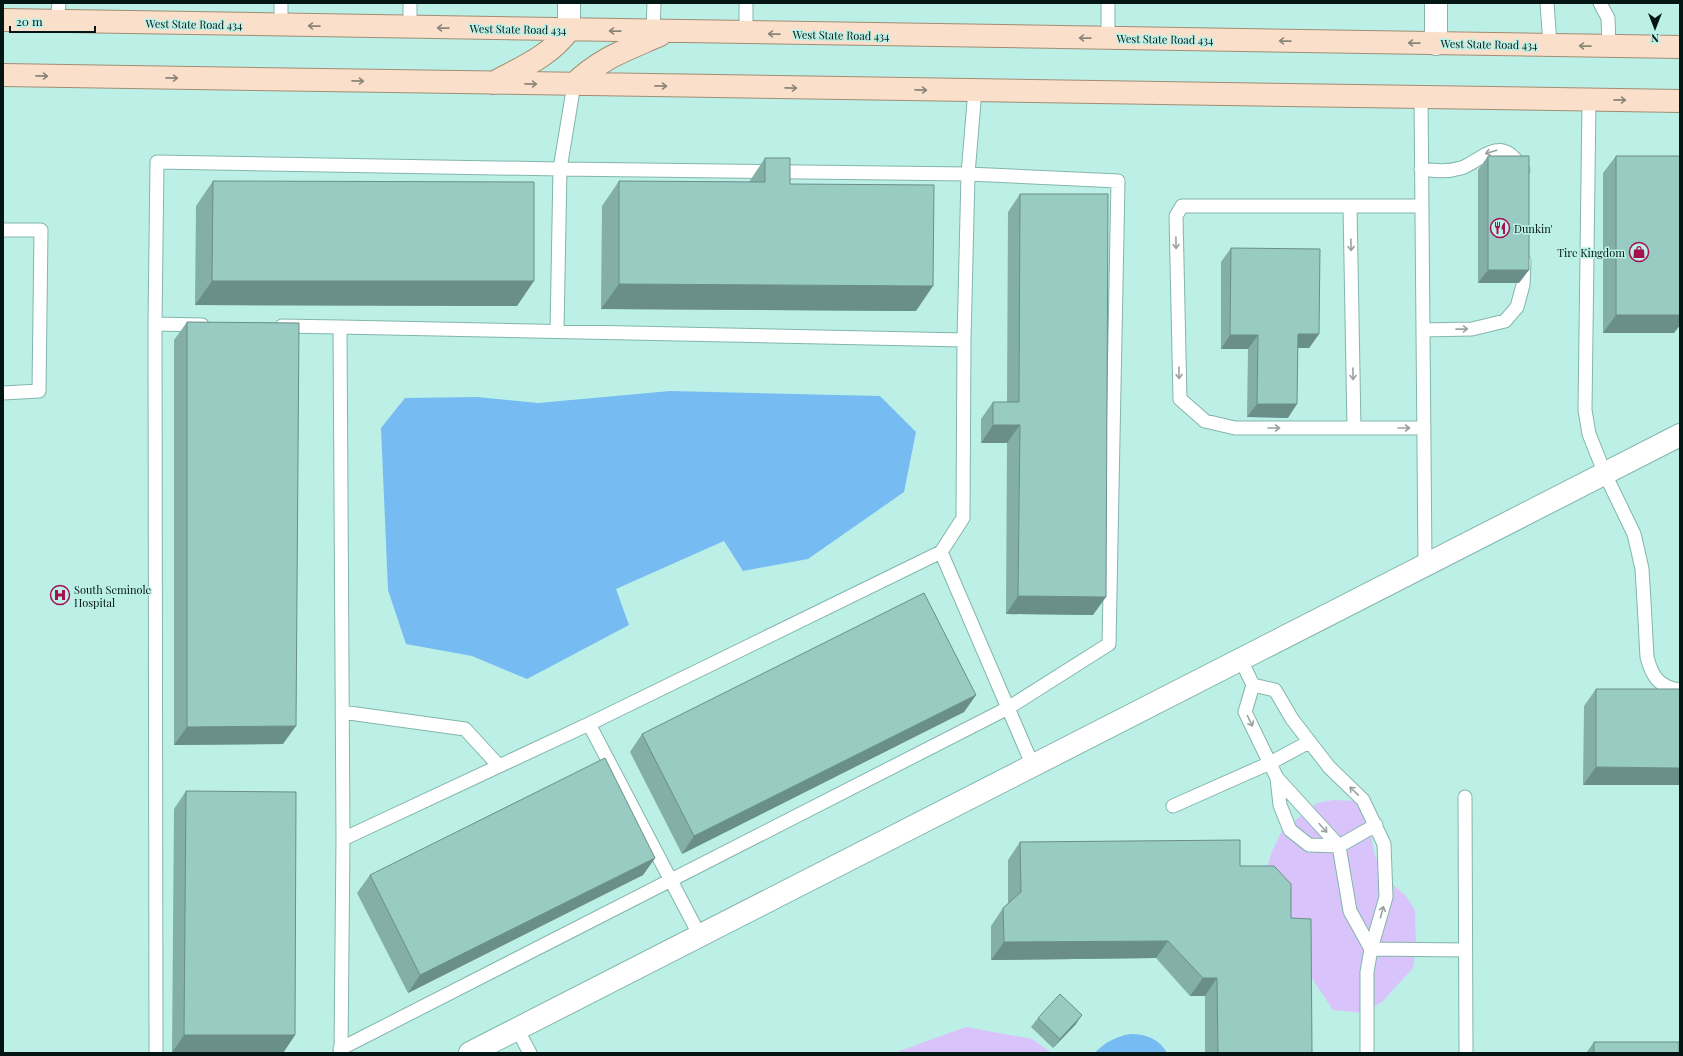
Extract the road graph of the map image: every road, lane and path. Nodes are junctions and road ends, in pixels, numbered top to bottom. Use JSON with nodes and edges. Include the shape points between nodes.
{"nodes":[{"id":1,"x":281,"y":3,"type":"edge"},
{"id":2,"x":410,"y":3,"type":"edge"},
{"id":3,"x":569,"y":3,"type":"edge"},
{"id":4,"x":654,"y":3,"type":"edge"},
{"id":5,"x":746,"y":3,"type":"edge"},
{"id":6,"x":1108,"y":3,"type":"edge"},
{"id":7,"x":1436,"y":3,"type":"edge"},
{"id":8,"x":1547,"y":3,"type":"edge"},
{"id":9,"x":1600,"y":3,"type":"edge"},
{"id":10,"x":58,"y":12,"type":"edge"},
{"id":11,"x":3,"y":20,"type":"edge"},
{"id":12,"x":281,"y":25,"type":"junction"},
{"id":13,"x":410,"y":28,"type":"junction"},
{"id":14,"x":569,"y":30,"type":"junction"},
{"id":15,"x":661,"y":32,"type":"junction"},
{"id":16,"x":746,"y":33,"type":"junction"},
{"id":17,"x":1108,"y":38,"type":"junction"},
{"id":18,"x":1436,"y":44,"type":"junction"},
{"id":19,"x":1550,"y":45,"type":"junction"},
{"id":20,"x":1610,"y":46,"type":"junction"},
{"id":21,"x":1680,"y":47,"type":"edge"},
{"id":22,"x":3,"y":75,"type":"edge"},
{"id":23,"x":492,"y":83,"type":"junction"},
{"id":24,"x":574,"y":84,"type":"junction"},
{"id":25,"x":975,"y":90,"type":"junction"},
{"id":26,"x":1420,"y":97,"type":"junction"},
{"id":27,"x":1589,"y":100,"type":"junction"},
{"id":28,"x":1680,"y":101,"type":"edge"},
{"id":29,"x":560,"y":169,"type":"junction"},
{"id":30,"x":1421,"y":169,"type":"junction"},
{"id":31,"x":968,"y":174,"type":"junction"},
{"id":32,"x":1525,"y":180,"type":"edge"},
{"id":33,"x":1350,"y":206,"type":"junction"},
{"id":34,"x":1422,"y":206,"type":"junction"},
{"id":35,"x":3,"y":230,"type":"edge"},
{"id":36,"x":1525,"y":250,"type":"edge"},
{"id":37,"x":155,"y":324,"type":"junction"},
{"id":38,"x":217,"y":325,"type":"edge"},
{"id":39,"x":271,"y":326,"type":"edge"},
{"id":40,"x":340,"y":327,"type":"junction"},
{"id":41,"x":1423,"y":330,"type":"junction"},
{"id":42,"x":557,"y":331,"type":"junction"},
{"id":43,"x":964,"y":340,"type":"junction"},
{"id":44,"x":3,"y":393,"type":"edge"},
{"id":45,"x":1354,"y":428,"type":"junction"},
{"id":46,"x":1424,"y":428,"type":"junction"},
{"id":47,"x":1680,"y":435,"type":"edge"},
{"id":48,"x":1605,"y":474,"type":"junction"},
{"id":49,"x":941,"y":552,"type":"junction"},
{"id":50,"x":1425,"y":565,"type":"junction"},
{"id":51,"x":1241,"y":660,"type":"junction"},
{"id":52,"x":1253,"y":685,"type":"junction"},
{"id":53,"x":1680,"y":690,"type":"edge"},
{"id":54,"x":1008,"y":708,"type":"junction"},
{"id":55,"x":342,"y":712,"type":"junction"},
{"id":56,"x":589,"y":724,"type":"junction"},
{"id":57,"x":1309,"y":742,"type":"junction"},
{"id":58,"x":1270,"y":762,"type":"junction"},
{"id":59,"x":499,"y":766,"type":"junction"},
{"id":60,"x":1033,"y":766,"type":"junction"},
{"id":61,"x":1277,"y":778,"type":"junction"},
{"id":62,"x":1465,"y":797,"type":"dead end"},
{"id":63,"x":1173,"y":806,"type":"dead end"},
{"id":64,"x":1376,"y":825,"type":"junction"},
{"id":65,"x":343,"y":839,"type":"junction"},
{"id":66,"x":1339,"y":846,"type":"junction"},
{"id":67,"x":670,"y":880,"type":"junction"},
{"id":68,"x":700,"y":936,"type":"junction"},
{"id":69,"x":1371,"y":949,"type":"junction"},
{"id":70,"x":1465,"y":950,"type":"junction"},
{"id":71,"x":517,"y":1029,"type":"junction"},
{"id":72,"x":340,"y":1051,"type":"edge"},
{"id":73,"x":156,"y":1053,"type":"edge"},
{"id":74,"x":470,"y":1053,"type":"edge"},
{"id":75,"x":530,"y":1053,"type":"edge"},
{"id":76,"x":1367,"y":1053,"type":"edge"},
{"id":77,"x":1466,"y":1053,"type":"edge"}],
"edges":[{"from":1,"to":12,"type":"lane"},
{"from":2,"to":13,"type":"lane"},
{"from":3,"to":14,"type":"street"},
{"from":4,"to":15,"type":"lane"},
{"from":5,"to":16,"type":"lane"},
{"from":6,"to":17,"type":"lane"},
{"from":7,"to":18,"type":"street"},
{"from":8,"to":19,"type":"lane"},
{"from":9,"to":20,"type":"lane","via":[[1608,18]]},
{"from":10,"to":11,"type":"main road","name":"West State Road 434"},
{"from":10,"to":12,"type":"main road","name":"West State Road 434"},
{"from":13,"to":12,"type":"main road","name":"West State Road 434","one_way":true},
{"from":14,"to":13,"type":"main road","name":"West State Road 434","one_way":true},
{"from":15,"to":14,"type":"main road","name":"West State Road 434","one_way":true},
{"from":14,"to":23,"type":"main road","via":[[559,44],[546,54]]},
{"from":15,"to":16,"type":"main road","name":"West State Road 434"},
{"from":15,"to":24,"type":"main road","via":[[608,58],[589,70]]},
{"from":17,"to":16,"type":"main road","name":"West State Road 434","one_way":true},
{"from":18,"to":17,"type":"main road","name":"West State Road 434","one_way":true},
{"from":18,"to":19,"type":"main road","name":"West State Road 434"},
{"from":20,"to":19,"type":"main road","name":"West State Road 434","one_way":true},
{"from":20,"to":21,"type":"main road","name":"West State Road 434"},
{"from":22,"to":23,"type":"main road","one_way":true},
{"from":23,"to":24,"type":"main road","one_way":true},
{"from":24,"to":25,"type":"main road","one_way":true},
{"from":24,"to":29,"type":"lane"},
{"from":25,"to":26,"type":"main road"},
{"from":25,"to":31,"type":"lane"},
{"from":26,"to":27,"type":"main road"},
{"from":26,"to":30,"type":"lane"},
{"from":27,"to":28,"type":"main road","one_way":true},
{"from":27,"to":48,"type":"lane","via":[[1584,410],[1589,434]]},
{"from":29,"to":31,"type":"lane"},
{"from":29,"to":37,"type":"lane","via":[[157,162]]},
{"from":29,"to":42,"type":"lane"},
{"from":32,"to":30,"type":"lane","one_way":true,"via":[[1525,172],[1515,157],[1500,150],[1446,172]]},
{"from":30,"to":34,"type":"lane"},
{"from":31,"to":43,"type":"lane"},
{"from":31,"to":54,"type":"lane","via":[[1118,181],[1109,644]]},
{"from":33,"to":34,"type":"lane"},
{"from":33,"to":45,"type":"lane","one_way":true},
{"from":33,"to":45,"type":"lane","one_way":true,"via":[[1182,206],[1176,216],[1180,399],[1205,421],[1235,428]]},
{"from":34,"to":41,"type":"lane"},
{"from":35,"to":44,"type":"lane","via":[[41,230],[39,392]]},
{"from":41,"to":36,"type":"lane","one_way":true,"via":[[1472,329],[1505,321],[1517,306],[1523,285]]},
{"from":37,"to":38,"type":"lane"},
{"from":37,"to":73,"type":"lane"},
{"from":39,"to":40,"type":"lane"},
{"from":40,"to":42,"type":"lane"},
{"from":40,"to":55,"type":"lane"},
{"from":41,"to":46,"type":"lane"},
{"from":42,"to":43,"type":"lane"},
{"from":43,"to":49,"type":"lane","via":[[963,518]]},
{"from":45,"to":46,"type":"lane","one_way":true},
{"from":46,"to":50,"type":"lane"},
{"from":47,"to":48,"type":"street"},
{"from":48,"to":50,"type":"street"},
{"from":48,"to":53,"type":"lane","via":[[1634,534],[1638,551],[1644,595],[1646,657],[1650,669],[1657,681],[1668,688]]},
{"from":49,"to":54,"type":"lane"},
{"from":49,"to":56,"type":"lane"},
{"from":50,"to":51,"type":"street"},
{"from":51,"to":52,"type":"lane"},
{"from":51,"to":60,"type":"street"},
{"from":52,"to":57,"type":"lane","via":[[1275,690]]},
{"from":52,"to":58,"type":"lane","one_way":true,"via":[[1245,712]]},
{"from":54,"to":60,"type":"lane"},
{"from":54,"to":67,"type":"lane"},
{"from":55,"to":59,"type":"lane","via":[[464,730]]},
{"from":55,"to":65,"type":"lane"},
{"from":56,"to":59,"type":"lane"},
{"from":56,"to":67,"type":"lane"},
{"from":57,"to":58,"type":"lane"},
{"from":64,"to":57,"type":"lane","one_way":true,"via":[[1363,800],[1328,767]]},
{"from":58,"to":61,"type":"lane"},
{"from":58,"to":63,"type":"lane"},
{"from":59,"to":65,"type":"lane"},
{"from":60,"to":68,"type":"street"},
{"from":61,"to":66,"type":"lane","one_way":true},
{"from":61,"to":66,"type":"lane","via":[[1280,804],[1290,830],[1309,845]]},
{"from":62,"to":70,"type":"lane"},
{"from":64,"to":66,"type":"lane"},
{"from":69,"to":64,"type":"lane","one_way":true,"via":[[1386,897],[1384,844]]},
{"from":65,"to":72,"type":"lane"},
{"from":66,"to":69,"type":"lane","via":[[1350,911]]},
{"from":67,"to":68,"type":"lane"},
{"from":67,"to":72,"type":"lane"},
{"from":68,"to":71,"type":"street"},
{"from":69,"to":70,"type":"lane"},
{"from":69,"to":76,"type":"lane","via":[[1367,972]]},
{"from":70,"to":77,"type":"lane"},
{"from":71,"to":74,"type":"street"},
{"from":71,"to":75,"type":"lane"}]}
